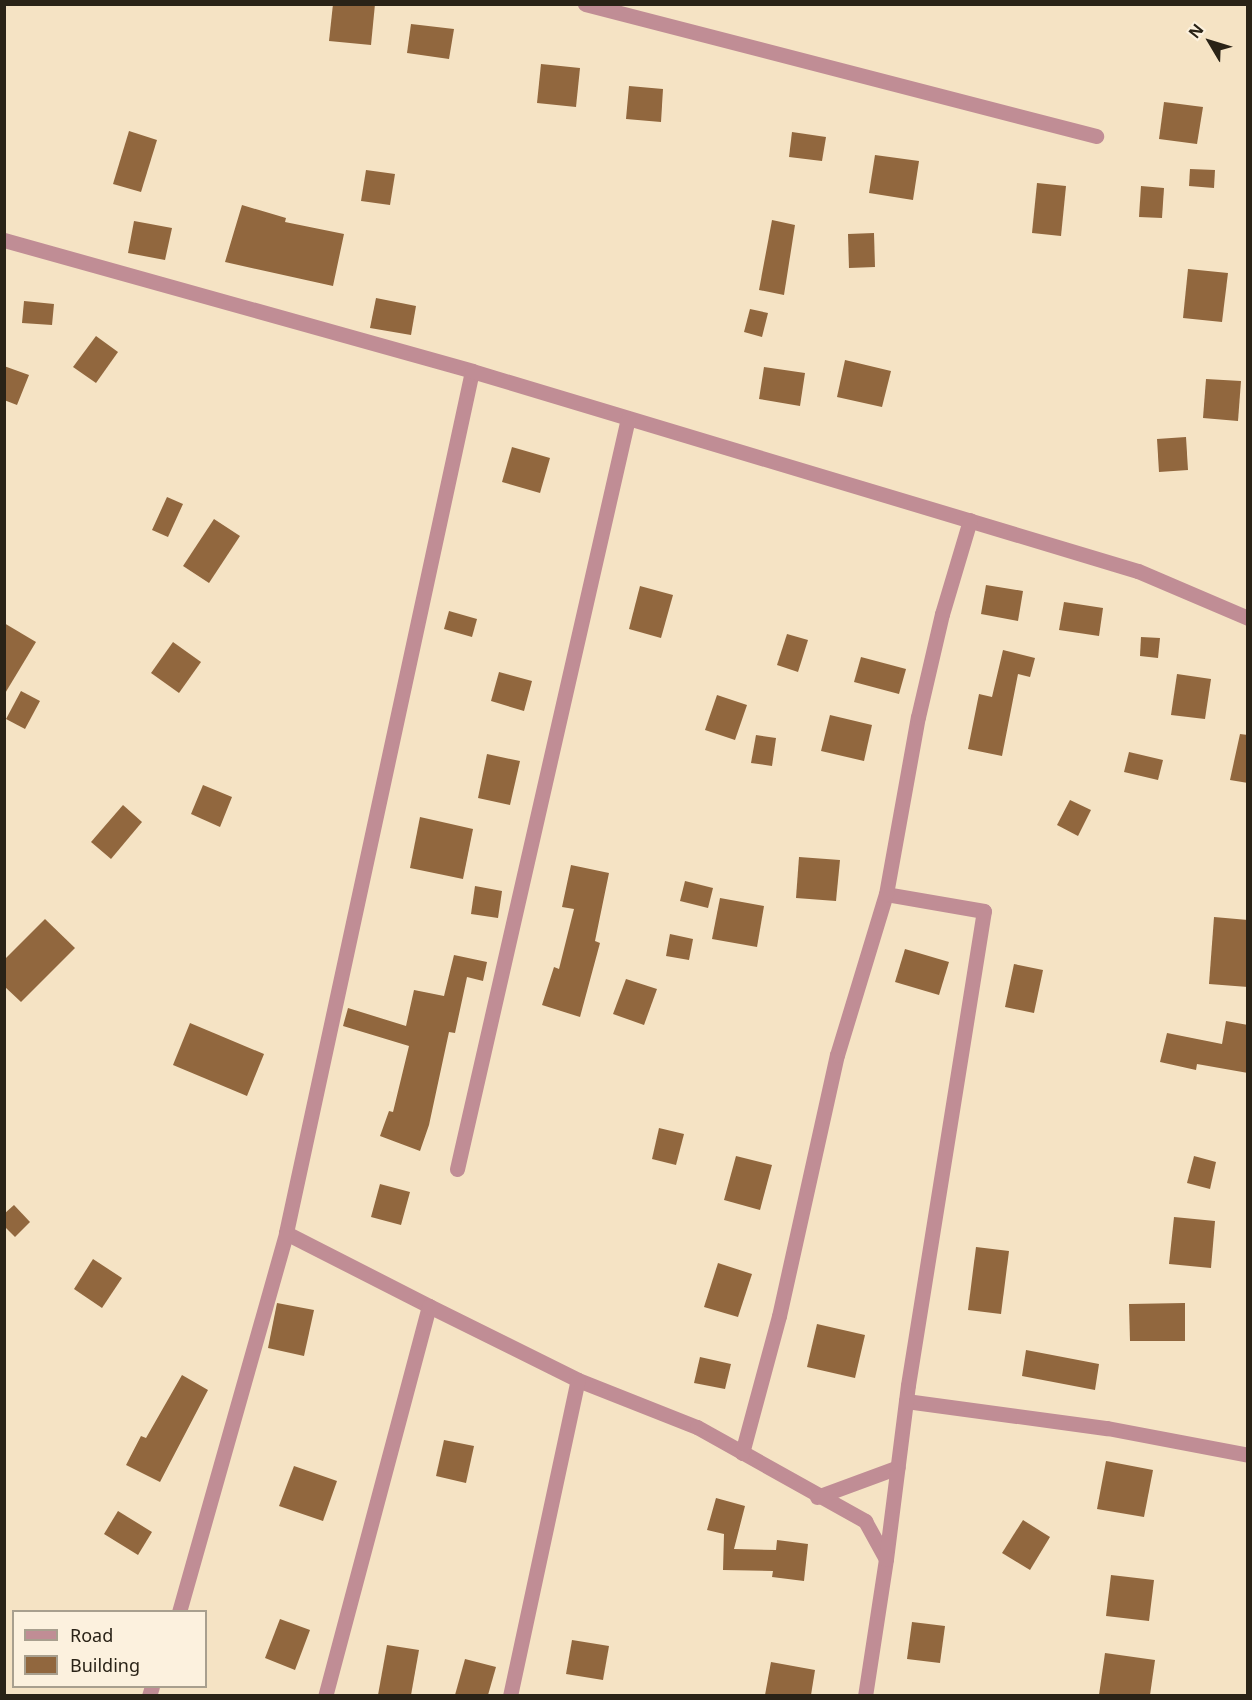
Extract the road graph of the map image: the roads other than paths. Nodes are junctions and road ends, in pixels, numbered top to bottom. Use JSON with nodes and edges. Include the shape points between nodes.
{"nodes":[{"id":1,"x":585,"y":4,"type":"edge"},
{"id":2,"x":1096,"y":136,"type":"dead end"},
{"id":3,"x":4,"y":240,"type":"edge"},
{"id":4,"x":472,"y":371,"type":"junction"},
{"id":5,"x":628,"y":418,"type":"junction"},
{"id":6,"x":970,"y":520,"type":"junction"},
{"id":7,"x":1248,"y":618,"type":"edge"},
{"id":8,"x":886,"y":894,"type":"junction"},
{"id":9,"x":457,"y":1169,"type":"dead end"},
{"id":10,"x":286,"y":1233,"type":"junction"},
{"id":11,"x":429,"y":1306,"type":"junction"},
{"id":12,"x":578,"y":1380,"type":"junction"},
{"id":13,"x":906,"y":1401,"type":"junction"},
{"id":14,"x":742,"y":1453,"type":"junction"},
{"id":15,"x":1248,"y":1455,"type":"edge"},
{"id":16,"x":898,"y":1467,"type":"junction"},
{"id":17,"x":817,"y":1497,"type":"junction"},
{"id":18,"x":886,"y":1559,"type":"junction"},
{"id":19,"x":179,"y":1610,"type":"edge"},
{"id":20,"x":325,"y":1695,"type":"edge"},
{"id":21,"x":510,"y":1695,"type":"edge"},
{"id":22,"x":865,"y":1695,"type":"edge"}],
"edges":[{"from":1,"to":2,"type":"street"},
{"from":3,"to":4,"type":"street"},
{"from":4,"to":5,"type":"street"},
{"from":4,"to":10,"type":"street"},
{"from":5,"to":6,"type":"street"},
{"from":5,"to":9,"type":"street"},
{"from":6,"to":7,"type":"street","via":[[1138,571]]},
{"from":6,"to":8,"type":"street","via":[[942,614],[918,717]]},
{"from":8,"to":13,"type":"street","via":[[984,911]]},
{"from":8,"to":14,"type":"street","via":[[837,1055],[779,1316]]},
{"from":10,"to":11,"type":"street"},
{"from":10,"to":19,"type":"street"},
{"from":11,"to":12,"type":"street"},
{"from":11,"to":20,"type":"street"},
{"from":12,"to":14,"type":"street","via":[[697,1427]]},
{"from":12,"to":21,"type":"street"},
{"from":13,"to":15,"type":"street","via":[[1107,1428]]},
{"from":13,"to":16,"type":"street"},
{"from":14,"to":17,"type":"street"},
{"from":16,"to":17,"type":"street"},
{"from":16,"to":18,"type":"street"},
{"from":17,"to":18,"type":"street","via":[[864,1521]]},
{"from":18,"to":22,"type":"street"}]}
